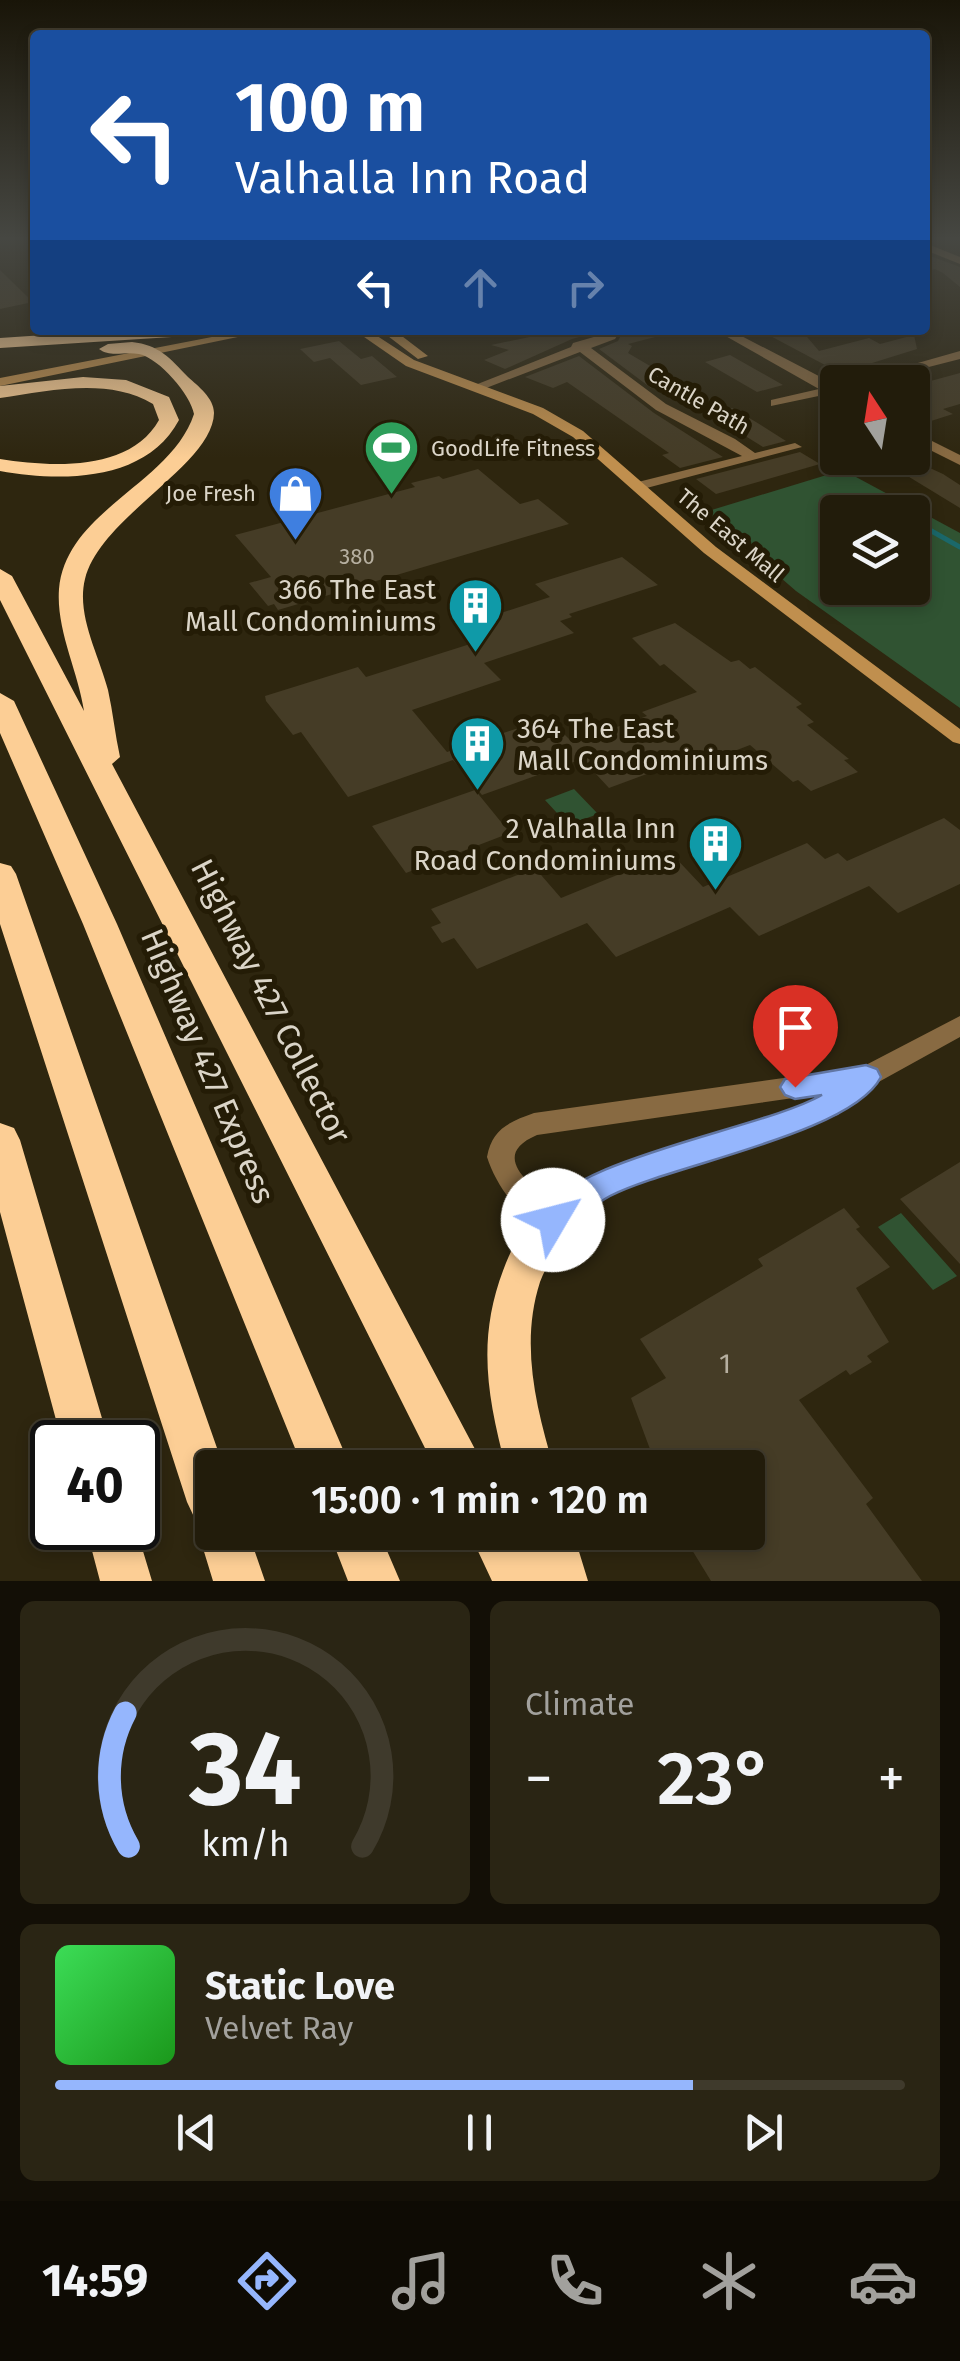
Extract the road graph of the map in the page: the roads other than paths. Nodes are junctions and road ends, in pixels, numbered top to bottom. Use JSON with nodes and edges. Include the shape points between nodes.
{"nodes":[{"id":1,"x":131,"y":335,"type":"edge"},
{"id":2,"x":179,"y":335,"type":"edge"},
{"id":3,"x":241,"y":335,"type":"edge"},
{"id":4,"x":368,"y":335,"type":"edge"},
{"id":5,"x":393,"y":335,"type":"edge"},
{"id":6,"x":730,"y":335,"type":"edge"},
{"id":7,"x":611,"y":336,"type":"dead end"},
{"id":8,"x":0,"y":344,"type":"edge"},
{"id":9,"x":578,"y":346,"type":"junction"},
{"id":10,"x":108,"y":349,"type":"junction"},
{"id":11,"x":158,"y":352,"type":"junction"},
{"id":12,"x":960,"y":355,"type":"edge"},
{"id":13,"x":922,"y":365,"type":"edge"},
{"id":14,"x":0,"y":370,"type":"edge"},
{"id":15,"x":0,"y":382,"type":"edge"},
{"id":16,"x":820,"y":383,"type":"edge"},
{"id":17,"x":471,"y":385,"type":"junction"},
{"id":18,"x":0,"y":392,"type":"edge"},
{"id":19,"x":820,"y":394,"type":"edge"},
{"id":20,"x":776,"y":403,"type":"dead end"},
{"id":21,"x":930,"y":445,"type":"edge"},
{"id":22,"x":795,"y":446,"type":"dead end"},
{"id":23,"x":752,"y":457,"type":"junction"},
{"id":24,"x":960,"y":461,"type":"edge"},
{"id":25,"x":0,"y":464,"type":"edge"},
{"id":26,"x":639,"y":486,"type":"junction"},
{"id":27,"x":0,"y":576,"type":"edge"},
{"id":28,"x":0,"y":701,"type":"edge"},
{"id":29,"x":960,"y":738,"type":"edge"},
{"id":30,"x":108,"y":780,"type":"junction"},
{"id":31,"x":0,"y":874,"type":"edge"},
{"id":32,"x":960,"y":1026,"type":"edge"},
{"id":33,"x":866,"y":1077,"type":"junction"},
{"id":34,"x":0,"y":1140,"type":"edge"},
{"id":35,"x":553,"y":1220,"type":"junction"},
{"id":36,"x":80,"y":1420,"type":"edge"},
{"id":37,"x":319,"y":1450,"type":"edge"},
{"id":38,"x":452,"y":1450,"type":"edge"},
{"id":39,"x":525,"y":1450,"type":"edge"},
{"id":40,"x":195,"y":1452,"type":"edge"},
{"id":41,"x":108,"y":1550,"type":"edge"},
{"id":42,"x":116,"y":1550,"type":"edge"},
{"id":43,"x":229,"y":1550,"type":"edge"},
{"id":44,"x":361,"y":1550,"type":"edge"},
{"id":45,"x":503,"y":1550,"type":"edge"},
{"id":46,"x":553,"y":1550,"type":"edge"},
{"id":47,"x":107,"y":1581,"type":"edge"},
{"id":48,"x":126,"y":1581,"type":"edge"},
{"id":49,"x":239,"y":1581,"type":"edge"},
{"id":50,"x":374,"y":1581,"type":"edge"},
{"id":51,"x":519,"y":1581,"type":"edge"},
{"id":52,"x":562,"y":1581,"type":"edge"}],
"edges":[{"from":1,"to":8,"type":"highway"},
{"from":2,"to":10,"type":"main road"},
{"from":3,"to":11,"type":"main road"},
{"from":4,"to":17,"type":"main road","name":"The East Mall","via":[[410,363]]},
{"from":5,"to":17,"type":"main road","name":"The East Mall"},
{"from":6,"to":16,"type":"street"},
{"from":7,"to":9,"type":"street"},
{"from":9,"to":17,"type":"street"},
{"from":9,"to":23,"type":"street","name":"Cantle Path","via":[[662,408],[719,432]]},
{"from":10,"to":11,"type":"highway"},
{"from":10,"to":14,"type":"main road"},
{"from":11,"to":15,"type":"main road"},
{"from":11,"to":30,"type":"highway","via":[[202,404],[201,427],[95,534],[82,553],[70,598]]},
{"from":12,"to":13,"type":"street"},
{"from":17,"to":26,"type":"main road","name":"The East Mall","via":[[570,429]]},
{"from":18,"to":25,"type":"highway","via":[[132,388],[162,401],[169,420],[156,440],[107,463],[46,471]]},
{"from":19,"to":20,"type":"street"},
{"from":21,"to":24,"type":"street"},
{"from":22,"to":23,"type":"street","name":"Cantle Path"},
{"from":23,"to":26,"type":"street","name":"Cantle Path"},
{"from":26,"to":29,"type":"main road","name":"The East Mall","via":[[781,606]]},
{"from":27,"to":30,"type":"highway","name":"Highway 427 Collector"},
{"from":28,"to":37,"type":"highway","name":"Highway 427 Express"},
{"from":30,"to":38,"type":"highway","name":"Highway 427 Collector"},
{"from":31,"to":40,"type":"highway"},
{"from":32,"to":33,"type":"street"},
{"from":33,"to":35,"type":"street","via":[[828,1106],[599,1186]]},
{"from":33,"to":35,"type":"street","via":[[520,1128],[501,1146],[501,1167]]},
{"from":34,"to":36,"type":"highway"},
{"from":35,"to":39,"type":"highway","via":[[519,1278],[507,1332],[509,1389]]},
{"from":41,"to":47,"type":"highway"},
{"from":42,"to":48,"type":"highway"},
{"from":43,"to":49,"type":"highway"},
{"from":44,"to":50,"type":"highway"},
{"from":45,"to":51,"type":"highway"},
{"from":46,"to":52,"type":"highway"}]}
